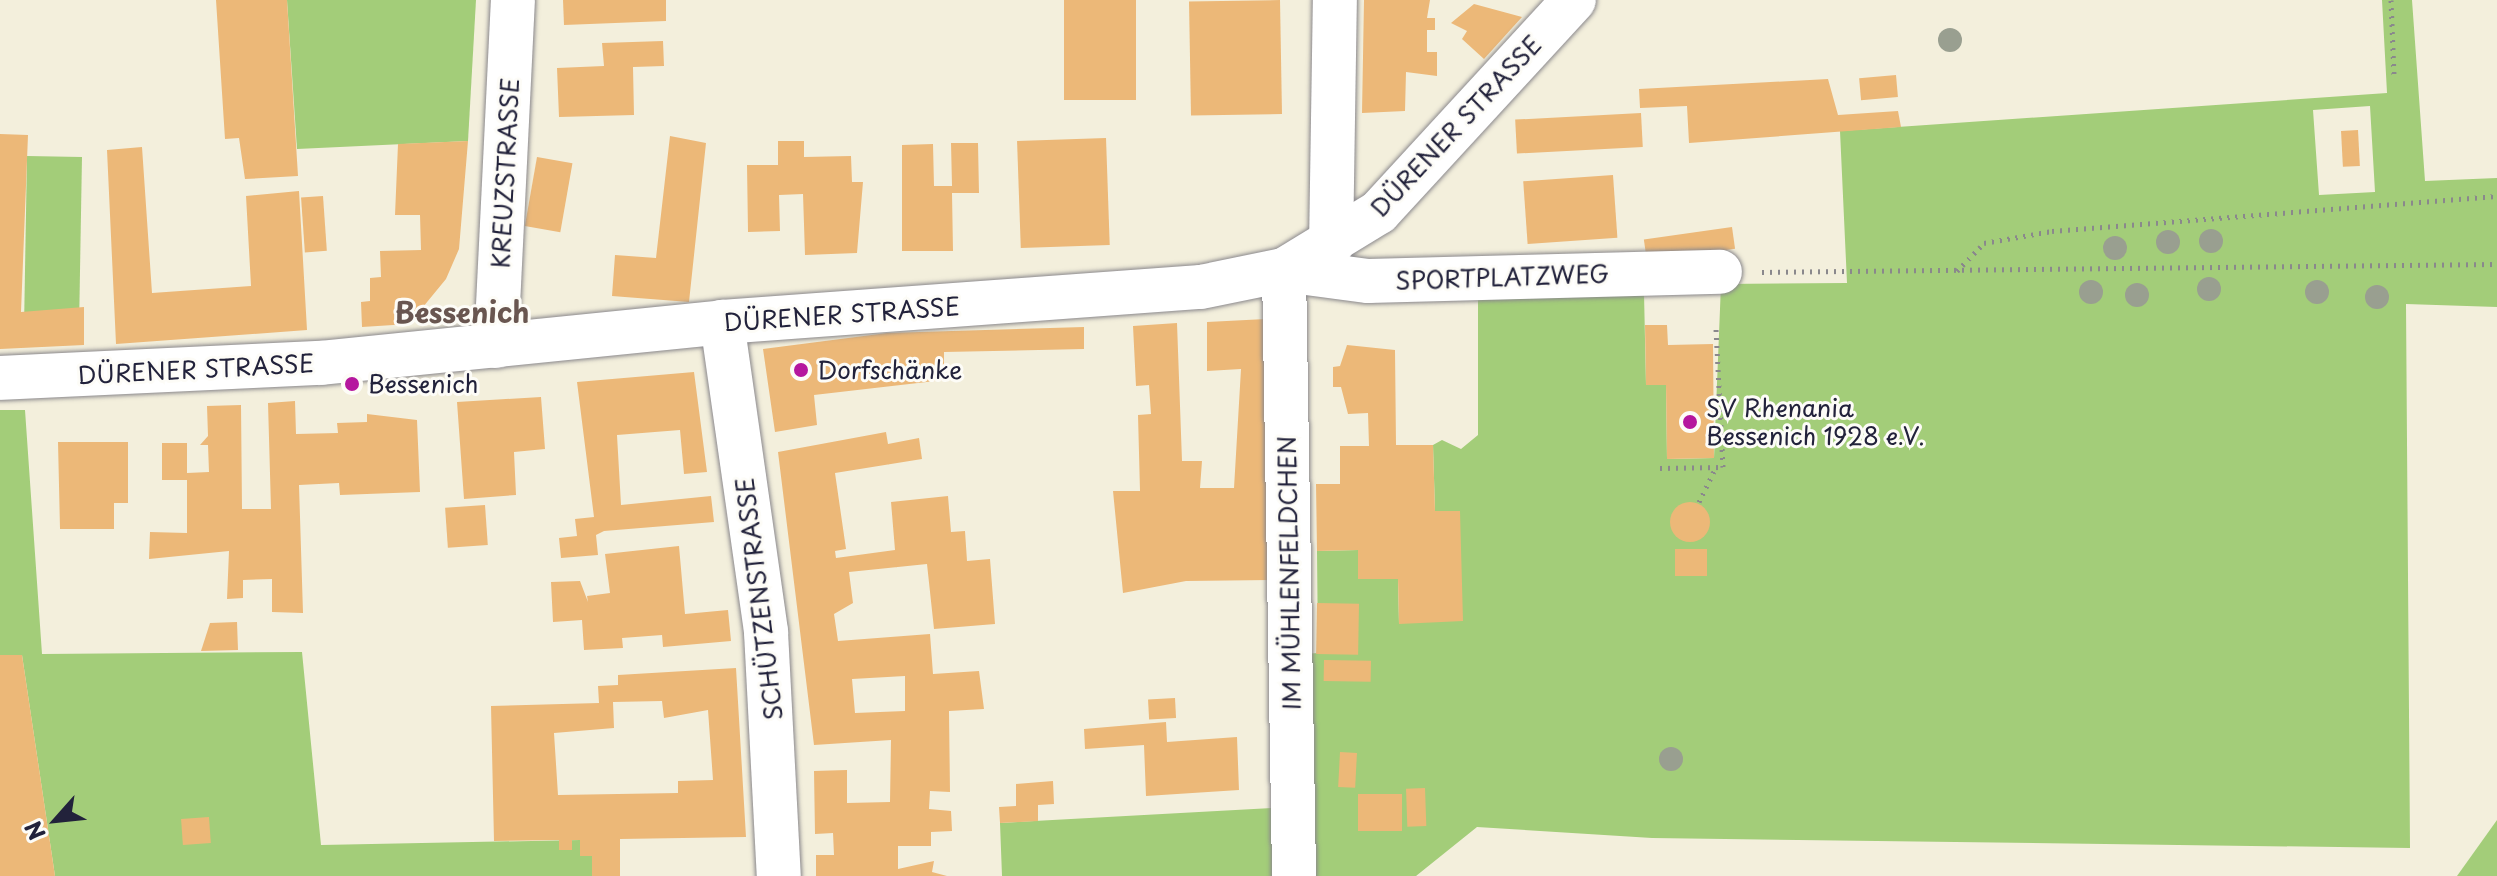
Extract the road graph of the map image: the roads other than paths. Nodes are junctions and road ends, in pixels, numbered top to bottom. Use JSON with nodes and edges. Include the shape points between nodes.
{"nodes":[{"id":1,"x":513,"y":0,"type":"edge"},
{"id":2,"x":1335,"y":0,"type":"edge"},
{"id":3,"x":1574,"y":0,"type":"edge"},
{"id":4,"x":1331,"y":246,"type":"junction"},
{"id":5,"x":1284,"y":270,"type":"junction"},
{"id":6,"x":1720,"y":272,"type":"road end"},
{"id":7,"x":722,"y":322,"type":"junction"},
{"id":8,"x":496,"y":346,"type":"junction"},
{"id":9,"x":0,"y":378,"type":"edge"},
{"id":10,"x":779,"y":876,"type":"edge"},
{"id":11,"x":1294,"y":876,"type":"edge"}],
"edges":[{"from":1,"to":8,"type":"street","name":"KREUZSTRASSE"},
{"from":2,"to":4,"type":"street"},
{"from":3,"to":4,"type":"street","name":"DÜRENER STRASSE","via":[[1411,181]]},
{"from":4,"to":5,"type":"street","name":"DÜRENER STRASSE"},
{"from":5,"to":6,"type":"street","name":"SPORTPLATZWEG","via":[[1368,281]]},
{"from":5,"to":7,"type":"street","name":"DÜRENER STRASSE","via":[[1201,287]]},
{"from":5,"to":11,"type":"street","name":"IM MÜHLENFELDCHEN"},
{"from":7,"to":8,"type":"street","name":"DÜRENER STRASSE"},
{"from":7,"to":10,"type":"street","name":"SCHÜTZENSTRASSE","via":[[769,658]]},
{"from":8,"to":9,"type":"street","name":"DÜRENER STRASSE","via":[[240,369]]}]}
